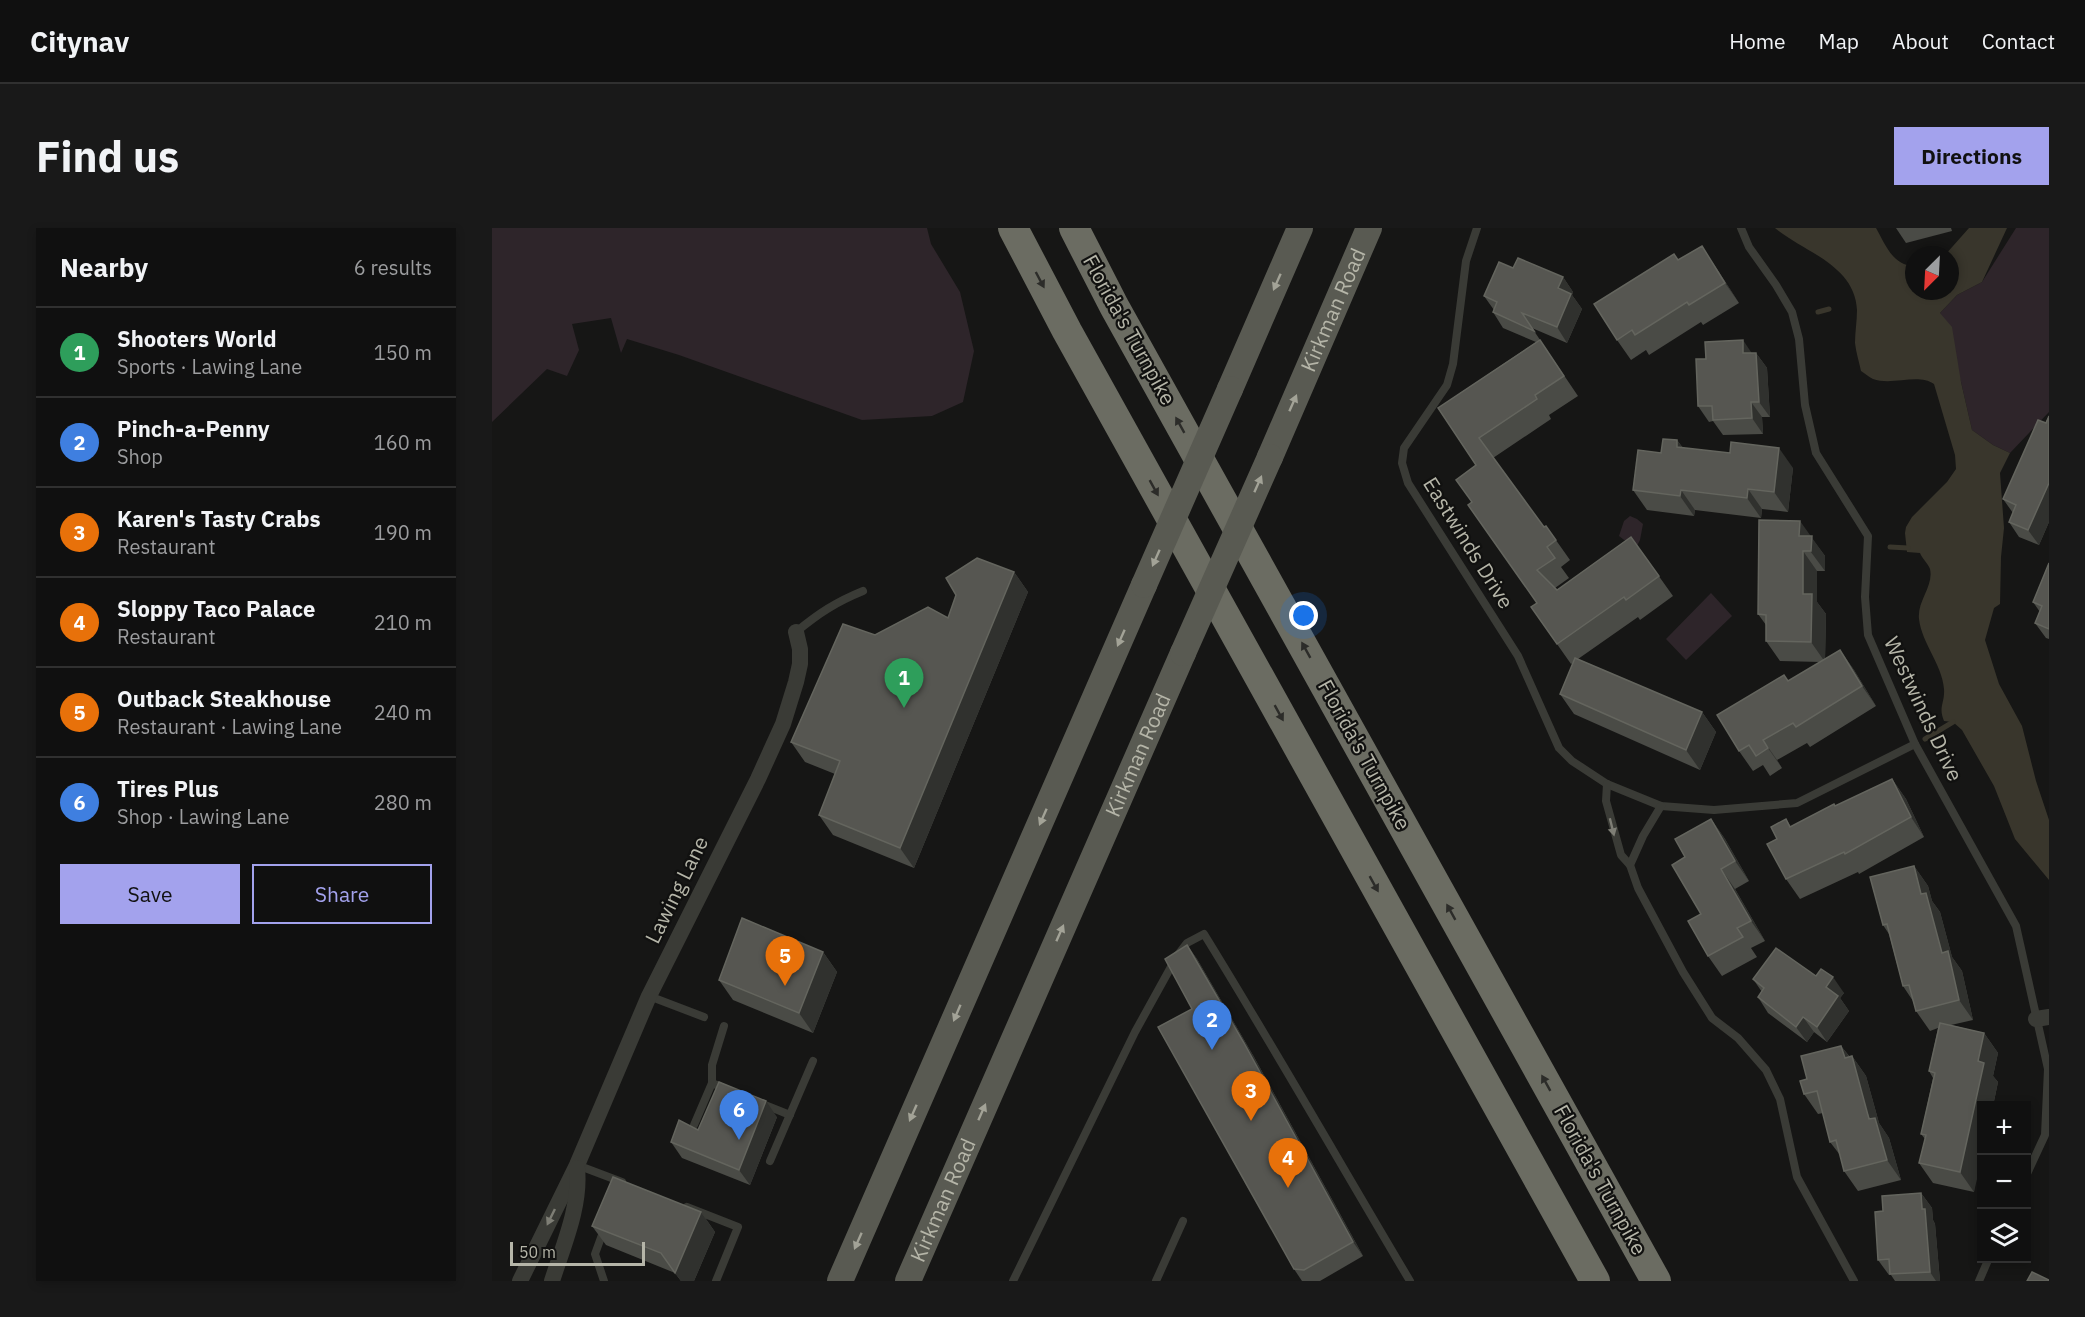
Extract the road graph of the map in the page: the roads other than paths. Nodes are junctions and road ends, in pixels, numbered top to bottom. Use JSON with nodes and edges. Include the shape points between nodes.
{"nodes":[{"id":1,"x":1013,"y":228,"type":"edge"},
{"id":2,"x":1074,"y":228,"type":"edge"},
{"id":3,"x":1300,"y":228,"type":"edge"},
{"id":4,"x":1369,"y":228,"type":"edge"},
{"id":5,"x":1476,"y":228,"type":"edge"},
{"id":6,"x":1741,"y":228,"type":"edge"},
{"id":7,"x":863,"y":591,"type":"dead end"},
{"id":8,"x":796,"y":632,"type":"joint"},
{"id":9,"x":1915,"y":744,"type":"junction"},
{"id":10,"x":1607,"y":784,"type":"junction"},
{"id":11,"x":1661,"y":806,"type":"junction"},
{"id":12,"x":1630,"y":865,"type":"junction"},
{"id":13,"x":649,"y":996,"type":"junction"},
{"id":14,"x":704,"y":1017,"type":"dead end"},
{"id":15,"x":2043,"y":1018,"type":"edge"},
{"id":16,"x":724,"y":1026,"type":"dead end"},
{"id":17,"x":813,"y":1061,"type":"dead end"},
{"id":18,"x":712,"y":1083,"type":"junction"},
{"id":19,"x":732,"y":1091,"type":"edge"},
{"id":20,"x":751,"y":1099,"type":"edge"},
{"id":21,"x":790,"y":1115,"type":"junction"},
{"id":22,"x":694,"y":1125,"type":"edge"},
{"id":23,"x":770,"y":1161,"type":"dead end"},
{"id":24,"x":576,"y":1164,"type":"junction"},
{"id":25,"x":2031,"y":1165,"type":"edge"},
{"id":26,"x":630,"y":1185,"type":"edge"},
{"id":27,"x":674,"y":1202,"type":"edge"},
{"id":28,"x":1183,"y":1221,"type":"dead end"},
{"id":29,"x":603,"y":1232,"type":"edge"},
{"id":30,"x":1987,"y":1263,"type":"edge"},
{"id":31,"x":520,"y":1281,"type":"edge"},
{"id":32,"x":552,"y":1281,"type":"edge"},
{"id":33,"x":604,"y":1281,"type":"edge"},
{"id":34,"x":716,"y":1281,"type":"edge"},
{"id":35,"x":840,"y":1281,"type":"edge"},
{"id":36,"x":908,"y":1281,"type":"edge"},
{"id":37,"x":1013,"y":1281,"type":"edge"},
{"id":38,"x":1156,"y":1281,"type":"edge"},
{"id":39,"x":1410,"y":1281,"type":"edge"},
{"id":40,"x":1594,"y":1281,"type":"edge"},
{"id":41,"x":1656,"y":1281,"type":"edge"},
{"id":42,"x":1854,"y":1281,"type":"edge"},
{"id":43,"x":1979,"y":1281,"type":"edge"}],
"edges":[{"from":1,"to":40,"type":"highway","one_way":true},
{"from":41,"to":2,"type":"highway","name":"Florida's Turnpike","one_way":true},
{"from":3,"to":35,"type":"main road","one_way":true,"bridge":true},
{"from":36,"to":4,"type":"main road","name":"Kirkman Road","one_way":true,"bridge":true},
{"from":5,"to":10,"type":"lane","name":"Eastwinds Drive","via":[[1466,261],[1447,385],[1404,448],[1402,463],[1408,483],[1518,656],[1559,748]]},
{"from":6,"to":9,"type":"lane","name":"Westwinds Drive","via":[[1749,247],[1792,312],[1816,453],[1868,536],[1868,635]]},
{"from":7,"to":8,"type":"lane","via":[[837,602]]},
{"from":8,"to":13,"type":"street","name":"Lawing Lane","via":[[800,664],[783,724]]},
{"from":9,"to":11,"type":"lane","name":"Eastwinds Drive","via":[[1797,803],[1714,810]]},
{"from":9,"to":15,"type":"lane","name":"Westwinds Drive","via":[[2016,927]]},
{"from":10,"to":11,"type":"lane","name":"Eastwinds Drive"},
{"from":10,"to":12,"type":"lane","one_way":true,"via":[[1605,801],[1614,837]]},
{"from":11,"to":12,"type":"lane"},
{"from":12,"to":42,"type":"lane","via":[[1638,888],[1683,972],[1712,1018],[1738,1038],[1766,1070],[1780,1099],[1797,1177]]},
{"from":13,"to":14,"type":"lane"},
{"from":13,"to":24,"type":"street","name":"Lawing Lane"},
{"from":15,"to":25,"type":"lane","name":"Westwinds Drive","via":[[2048,1069],[2045,1135]]},
{"from":16,"to":18,"type":"lane","via":[[712,1065]]},
{"from":17,"to":21,"type":"lane"},
{"from":18,"to":19,"type":"lane"},
{"from":18,"to":22,"type":"lane"},
{"from":20,"to":21,"type":"lane"},
{"from":21,"to":23,"type":"lane"},
{"from":24,"to":26,"type":"lane"},
{"from":24,"to":31,"type":"street","name":"Lawing Lane","one_way":true},
{"from":24,"to":32,"type":"street","name":"Lawing Lane","via":[[579,1183]]},
{"from":27,"to":34,"type":"lane","via":[[738,1227]]},
{"from":28,"to":38,"type":"lane"},
{"from":29,"to":33,"type":"lane","via":[[595,1254]]},
{"from":30,"to":43,"type":"lane"},
{"from":37,"to":39,"type":"lane","via":[[1135,1032],[1177,956],[1187,943],[1204,934]]}]}
